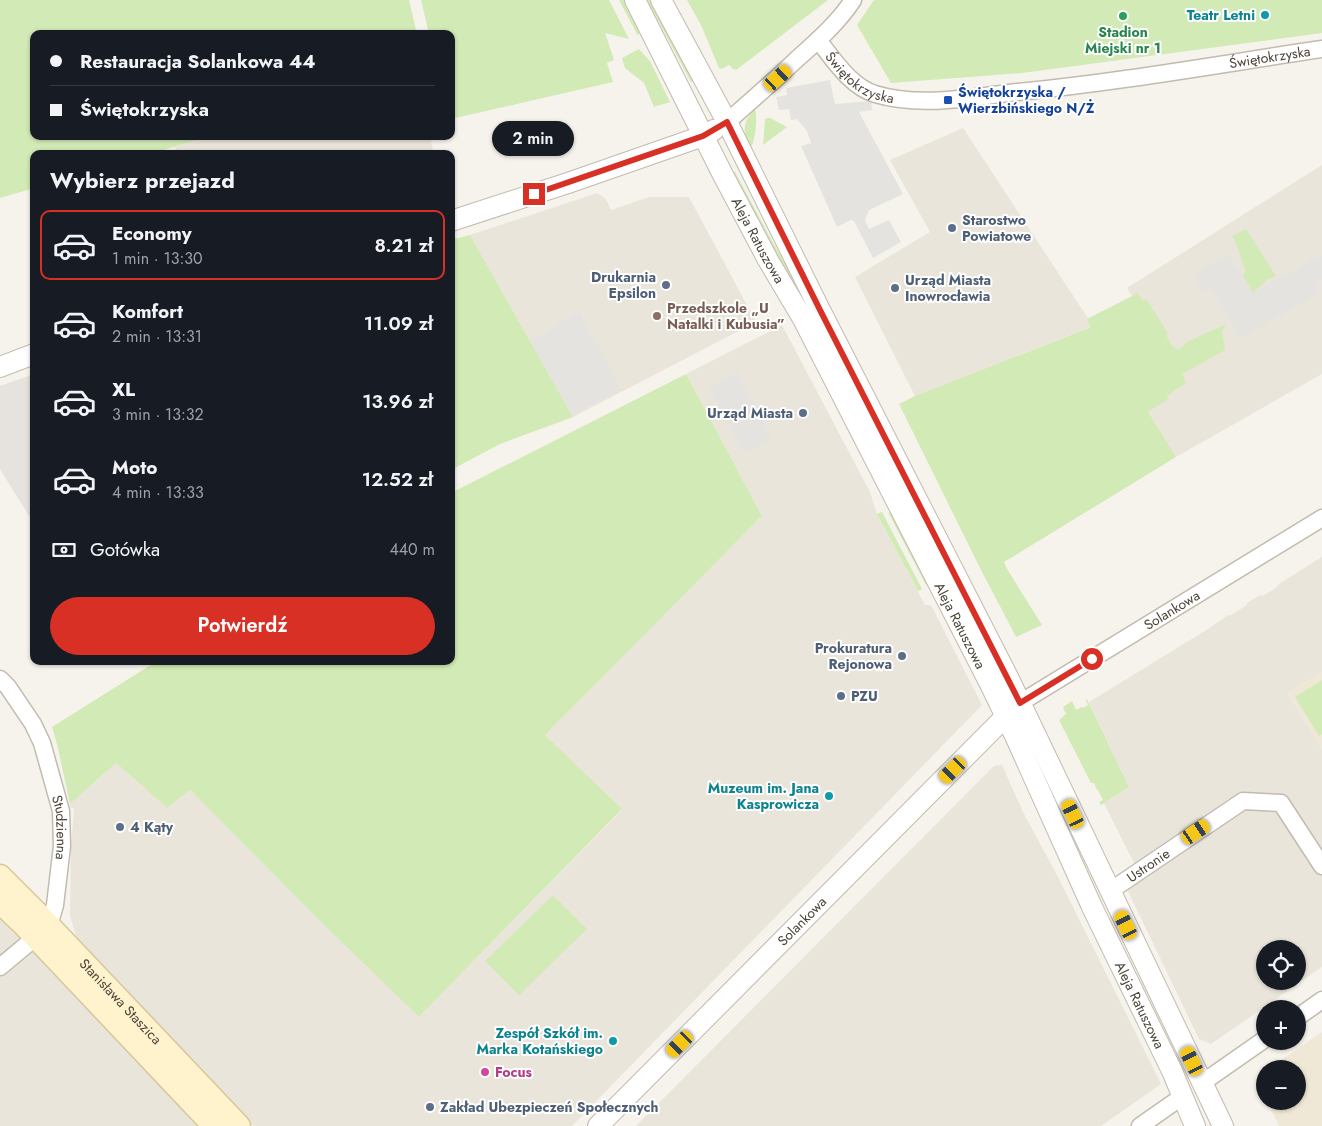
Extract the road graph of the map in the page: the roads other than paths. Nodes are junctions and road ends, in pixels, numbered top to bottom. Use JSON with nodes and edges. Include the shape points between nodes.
{"nodes":[{"id":1,"x":635,"y":0,"type":"edge"},
{"id":2,"x":661,"y":0,"type":"edge"},
{"id":3,"x":853,"y":0,"type":"edge"},
{"id":4,"x":818,"y":40,"type":"junction"},
{"id":5,"x":1322,"y":49,"type":"edge"},
{"id":6,"x":727,"y":122,"type":"junction"},
{"id":7,"x":703,"y":136,"type":"junction"},
{"id":8,"x":455,"y":220,"type":"edge"},
{"id":9,"x":812,"y":315,"type":"junction"},
{"id":10,"x":30,"y":356,"type":"edge"},
{"id":11,"x":0,"y":367,"type":"edge"},
{"id":12,"x":1322,"y":518,"type":"edge"},
{"id":13,"x":0,"y":678,"type":"edge"},
{"id":14,"x":1020,"y":703,"type":"junction"},
{"id":15,"x":1005,"y":717,"type":"junction"},
{"id":16,"x":1322,"y":866,"type":"edge"},
{"id":17,"x":0,"y":876,"type":"edge"},
{"id":18,"x":1110,"y":891,"type":"junction"},
{"id":19,"x":0,"y":902,"type":"edge"},
{"id":20,"x":42,"y":932,"type":"junction"},
{"id":21,"x":0,"y":967,"type":"edge"},
{"id":22,"x":1322,"y":1000,"type":"edge"},
{"id":23,"x":1306,"y":1011,"type":"edge"},
{"id":24,"x":1256,"y":1045,"type":"edge"},
{"id":25,"x":1202,"y":1083,"type":"junction"},
{"id":26,"x":1183,"y":1096,"type":"junction"},
{"id":27,"x":214,"y":1126,"type":"edge"},
{"id":28,"x":240,"y":1126,"type":"edge"},
{"id":29,"x":598,"y":1126,"type":"edge"},
{"id":30,"x":1140,"y":1126,"type":"edge"},
{"id":31,"x":1196,"y":1126,"type":"edge"},
{"id":32,"x":1223,"y":1126,"type":"edge"}],
"edges":[{"from":1,"to":7,"type":"street","name":"Aleja Ratuszowa"},
{"from":2,"to":6,"type":"street","name":"Aleja Ratuszowa"},
{"from":3,"to":4,"type":"street"},
{"from":4,"to":5,"type":"street","name":"Świętokrzyska","via":[[857,85],[892,98],[918,101],[1061,88]]},
{"from":4,"to":6,"type":"street","name":"Świętokrzyska"},
{"from":6,"to":7,"type":"street","name":"Świętokrzyska"},
{"from":6,"to":9,"type":"street","name":"Aleja Ratuszowa"},
{"from":7,"to":8,"type":"street","name":"Świętokrzyska"},
{"from":7,"to":9,"type":"street","name":"Aleja Ratuszowa","via":[[768,260]]},
{"from":9,"to":14,"type":"street","name":"Aleja Ratuszowa"},
{"from":9,"to":15,"type":"street","name":"Aleja Ratuszowa"},
{"from":10,"to":11,"type":"street"},
{"from":12,"to":14,"type":"street","name":"Solankowa"},
{"from":13,"to":20,"type":"street","name":"Studzienna","via":[[33,724],[42,743],[60,811],[62,846],[55,905]]},
{"from":14,"to":18,"type":"street","name":"Aleja Ratuszowa"},
{"from":15,"to":26,"type":"street","name":"Aleja Ratuszowa"},
{"from":15,"to":29,"type":"street","name":"Solankowa"},
{"from":16,"to":18,"type":"street","name":"Ustronie","via":[[1281,803],[1243,801]]},
{"from":17,"to":20,"type":"main road","name":"Stanisława Staszica"},
{"from":18,"to":25,"type":"street","name":"Aleja Ratuszowa"},
{"from":19,"to":20,"type":"main road","name":"Stanisława Staszica"},
{"from":20,"to":21,"type":"street"},
{"from":20,"to":27,"type":"main road","name":"Stanisława Staszica"},
{"from":20,"to":28,"type":"main road","name":"Stanisława Staszica"},
{"from":22,"to":23,"type":"street"},
{"from":24,"to":25,"type":"street"},
{"from":25,"to":32,"type":"street","name":"Aleja Ratuszowa"},
{"from":26,"to":30,"type":"street"},
{"from":26,"to":31,"type":"street","name":"Aleja Ratuszowa"}]}
